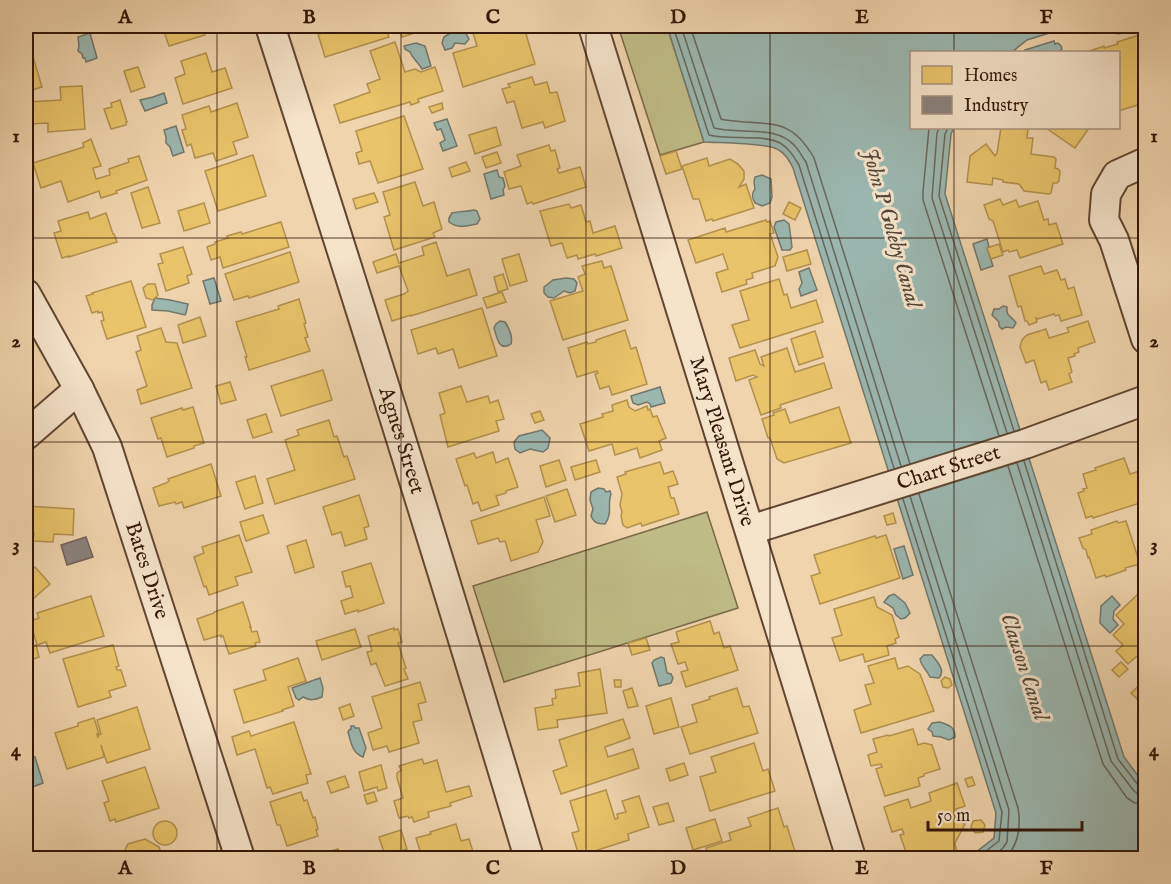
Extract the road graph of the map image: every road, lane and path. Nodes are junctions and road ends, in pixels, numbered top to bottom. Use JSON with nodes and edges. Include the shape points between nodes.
{"nodes":[{"id":1,"x":270,"y":26,"type":"edge"},
{"id":2,"x":593,"y":26,"type":"edge"},
{"id":3,"x":1146,"y":162,"type":"edge"},
{"id":4,"x":26,"y":294,"type":"edge"},
{"id":5,"x":1146,"y":339,"type":"edge"},
{"id":6,"x":79,"y":389,"type":"junction"},
{"id":7,"x":1146,"y":400,"type":"edge"},
{"id":8,"x":26,"y":435,"type":"edge"},
{"id":9,"x":750,"y":530,"type":"junction"},
{"id":10,"x":240,"y":858,"type":"edge"},
{"id":11,"x":529,"y":858,"type":"edge"},
{"id":12,"x":851,"y":858,"type":"edge"}],
"edges":[{"from":1,"to":11,"type":"street","name":"Agnes Street"},
{"from":2,"to":9,"type":"street","name":"Mary Pleasant Drive"},
{"from":3,"to":5,"type":"street","via":[[1117,175],[1106,194],[1104,220]]},
{"from":4,"to":6,"type":"street","name":"Bates Drive"},
{"from":6,"to":8,"type":"street"},
{"from":6,"to":10,"type":"street","name":"Bates Drive","via":[[106,447]]},
{"from":7,"to":9,"type":"street","name":"Chart Street"},
{"from":9,"to":12,"type":"street","name":"Mary Pleasant Drive"}]}
